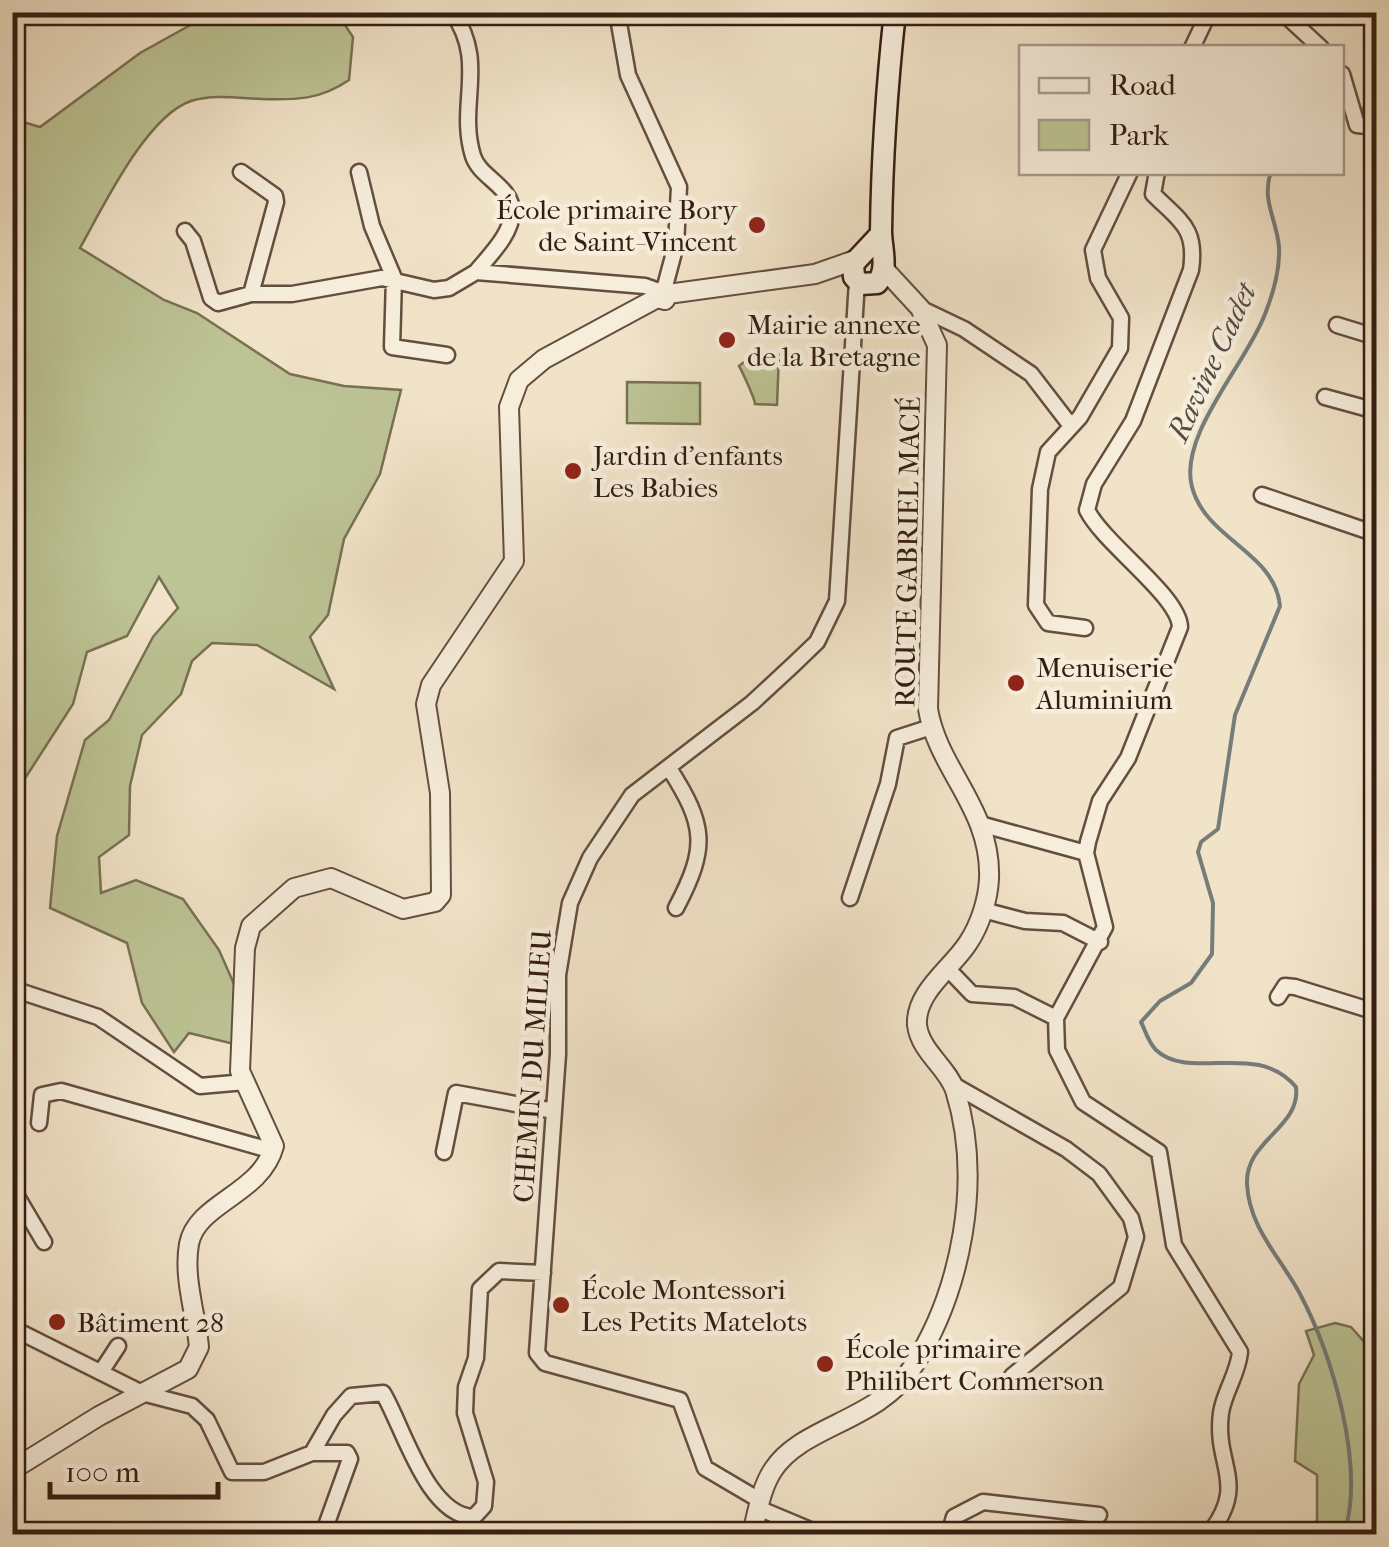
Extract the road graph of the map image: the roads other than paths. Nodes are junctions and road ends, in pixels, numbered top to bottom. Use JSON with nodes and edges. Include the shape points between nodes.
{"nodes":[{"id":1,"x":452,"y":12,"type":"edge"},
{"id":2,"x":617,"y":12,"type":"edge"},
{"id":3,"x":895,"y":12,"type":"edge"},
{"id":4,"x":1209,"y":12,"type":"edge"},
{"id":5,"x":1282,"y":12,"type":"edge"},
{"id":6,"x":1193,"y":45,"type":"edge"},
{"id":7,"x":1312,"y":45,"type":"edge"},
{"id":8,"x":1344,"y":81,"type":"edge"},
{"id":9,"x":1367,"y":127,"type":"edge"},
{"id":10,"x":241,"y":172,"type":"dead end"},
{"id":11,"x":359,"y":172,"type":"dead end"},
{"id":12,"x":1129,"y":175,"type":"edge"},
{"id":13,"x":1156,"y":175,"type":"edge"},
{"id":14,"x":185,"y":231,"type":"dead end"},
{"id":15,"x":476,"y":272,"type":"junction"},
{"id":16,"x":867,"y":275,"type":"junction"},
{"id":17,"x":394,"y":278,"type":"junction"},
{"id":18,"x":662,"y":293,"type":"junction"},
{"id":19,"x":251,"y":294,"type":"junction"},
{"id":20,"x":920,"y":308,"type":"junction"},
{"id":21,"x":1337,"y":326,"type":"dead end"},
{"id":22,"x":1376,"y":337,"type":"edge"},
{"id":23,"x":448,"y":355,"type":"dead end"},
{"id":24,"x":1324,"y":397,"type":"dead end"},
{"id":25,"x":1376,"y":411,"type":"edge"},
{"id":26,"x":1071,"y":426,"type":"junction"},
{"id":27,"x":1262,"y":495,"type":"dead end"},
{"id":28,"x":1376,"y":534,"type":"edge"},
{"id":29,"x":1085,"y":628,"type":"dead end"},
{"id":30,"x":931,"y":727,"type":"junction"},
{"id":31,"x":669,"y":768,"type":"junction"},
{"id":32,"x":980,"y":824,"type":"junction"},
{"id":33,"x":1086,"y":854,"type":"junction"},
{"id":34,"x":850,"y":898,"type":"dead end"},
{"id":35,"x":676,"y":908,"type":"dead end"},
{"id":36,"x":983,"y":910,"type":"junction"},
{"id":37,"x":1100,"y":942,"type":"junction"},
{"id":38,"x":948,"y":969,"type":"junction"},
{"id":39,"x":13,"y":989,"type":"edge"},
{"id":40,"x":1278,"y":997,"type":"dead end"},
{"id":41,"x":1376,"y":1012,"type":"edge"},
{"id":42,"x":1056,"y":1018,"type":"junction"},
{"id":43,"x":245,"y":1082,"type":"junction"},
{"id":44,"x":952,"y":1084,"type":"junction"},
{"id":45,"x":554,"y":1111,"type":"junction"},
{"id":46,"x":39,"y":1123,"type":"dead end"},
{"id":47,"x":273,"y":1152,"type":"junction"},
{"id":48,"x":444,"y":1152,"type":"dead end"},
{"id":49,"x":12,"y":1188,"type":"edge"},
{"id":50,"x":44,"y":1242,"type":"dead end"},
{"id":51,"x":543,"y":1273,"type":"junction"},
{"id":52,"x":12,"y":1328,"type":"edge"},
{"id":53,"x":118,"y":1346,"type":"dead end"},
{"id":54,"x":101,"y":1372,"type":"junction"},
{"id":55,"x":1012,"y":1376,"type":"dead end"},
{"id":56,"x":142,"y":1393,"type":"junction"},
{"id":57,"x":312,"y":1454,"type":"junction"},
{"id":58,"x":12,"y":1470,"type":"edge"},
{"id":59,"x":760,"y":1504,"type":"junction"},
{"id":60,"x":1099,"y":1515,"type":"dead end"},
{"id":61,"x":322,"y":1534,"type":"edge"},
{"id":62,"x":752,"y":1534,"type":"edge"},
{"id":63,"x":820,"y":1534,"type":"edge"},
{"id":64,"x":949,"y":1534,"type":"edge"},
{"id":65,"x":1209,"y":1534,"type":"edge"}],
"edges":[{"from":1,"to":15,"type":"street","via":[[470,44],[474,161],[508,196],[512,212],[500,242]]},
{"from":2,"to":18,"type":"street","via":[[628,75],[679,188],[676,244]]},
{"from":3,"to":16,"type":"main road","via":[[881,234]]},
{"from":4,"to":6,"type":"street"},
{"from":5,"to":7,"type":"street"},
{"from":8,"to":9,"type":"street"},
{"from":10,"to":19,"type":"street","via":[[276,202]]},
{"from":11,"to":17,"type":"street"},
{"from":12,"to":26,"type":"street","via":[[1093,250],[1098,278],[1121,318],[1120,348]]},
{"from":13,"to":33,"type":"street","via":[[1153,194],[1195,244],[1191,270],[1133,421],[1094,484],[1087,510],[1096,529],[1173,608],[1180,628],[1128,758],[1100,801]]},
{"from":14,"to":19,"type":"street","via":[[211,298],[218,303]]},
{"from":15,"to":17,"type":"street","via":[[434,290]]},
{"from":15,"to":18,"type":"street","via":[[645,286]]},
{"from":16,"to":18,"type":"street","via":[[832,270]]},
{"from":16,"to":20,"type":"street","name":"ROUTE GABRIEL MACÉ"},
{"from":16,"to":31,"type":"street","name":"CHEMIN DU MILIEU","via":[[837,601],[817,642]]},
{"from":17,"to":19,"type":"street"},
{"from":17,"to":23,"type":"street","via":[[392,346]]},
{"from":18,"to":43,"type":"street","via":[[544,359],[512,394],[514,561],[431,685],[426,704],[440,794],[441,895],[403,909],[336,877],[294,888],[270,904],[251,926],[245,948]]},
{"from":20,"to":26,"type":"street","via":[[964,328],[1032,374]]},
{"from":20,"to":30,"type":"street","name":"ROUTE GABRIEL MACÉ","via":[[939,363],[930,531]]},
{"from":21,"to":22,"type":"street"},
{"from":24,"to":25,"type":"street"},
{"from":26,"to":29,"type":"street","via":[[1044,467],[1036,605],[1048,623]]},
{"from":27,"to":28,"type":"street"},
{"from":30,"to":32,"type":"street","name":"ROUTE GABRIEL MACÉ"},
{"from":30,"to":34,"type":"street","via":[[897,738]]},
{"from":31,"to":35,"type":"street","via":[[700,826],[696,870]]},
{"from":31,"to":45,"type":"street","name":"CHEMIN DU MILIEU","via":[[632,795],[610,825],[570,903],[558,974]]},
{"from":32,"to":33,"type":"street"},
{"from":32,"to":36,"type":"street","name":"ROUTE GABRIEL MACÉ","via":[[989,879]]},
{"from":33,"to":37,"type":"street","via":[[1103,908]]},
{"from":36,"to":37,"type":"street","via":[[1064,923]]},
{"from":36,"to":38,"type":"street","name":"ROUTE GABRIEL MACÉ"},
{"from":37,"to":42,"type":"street"},
{"from":38,"to":42,"type":"street","via":[[972,994],[1014,997]]},
{"from":38,"to":44,"type":"street","name":"ROUTE GABRIEL MACÉ","via":[[925,996],[917,1024]]},
{"from":39,"to":43,"type":"street","via":[[98,1017],[200,1086]]},
{"from":40,"to":41,"type":"street","via":[[1295,986]]},
{"from":42,"to":65,"type":"street","via":[[1057,1050],[1083,1102],[1159,1152],[1174,1245],[1240,1352],[1221,1409],[1230,1495]]},
{"from":43,"to":47,"type":"street","via":[[268,1124]]},
{"from":44,"to":55,"type":"street","via":[[1099,1174],[1131,1218],[1136,1237],[1121,1287]]},
{"from":44,"to":59,"type":"street","name":"ROUTE GABRIEL MACÉ","via":[[966,1190],[964,1230],[932,1334],[886,1398],[776,1465]]},
{"from":45,"to":48,"type":"street","via":[[456,1093]]},
{"from":45,"to":51,"type":"street","name":"CHEMIN DU MILIEU"},
{"from":46,"to":47,"type":"street","via":[[42,1095],[61,1091]]},
{"from":47,"to":56,"type":"street","via":[[259,1177],[194,1230],[188,1271],[196,1358]]},
{"from":49,"to":50,"type":"street"},
{"from":51,"to":57,"type":"street","via":[[499,1272],[480,1289],[476,1358],[466,1387],[466,1412],[486,1482],[484,1506],[474,1517],[463,1517],[438,1496],[403,1442],[383,1394],[352,1396]]},
{"from":51,"to":59,"type":"street","name":"CHEMIN DU MILIEU","via":[[537,1353],[542,1360],[680,1400],[705,1468]]},
{"from":52,"to":54,"type":"street"},
{"from":53,"to":54,"type":"street"},
{"from":54,"to":56,"type":"street"},
{"from":56,"to":57,"type":"street","via":[[192,1406],[208,1420],[232,1472],[264,1472]]},
{"from":56,"to":58,"type":"street"},
{"from":57,"to":61,"type":"street","via":[[336,1451],[350,1459]]},
{"from":59,"to":62,"type":"street","name":"ROUTE GABRIEL MACÉ"},
{"from":59,"to":63,"type":"street"},
{"from":60,"to":64,"type":"street","via":[[984,1502],[954,1516]]}]}
